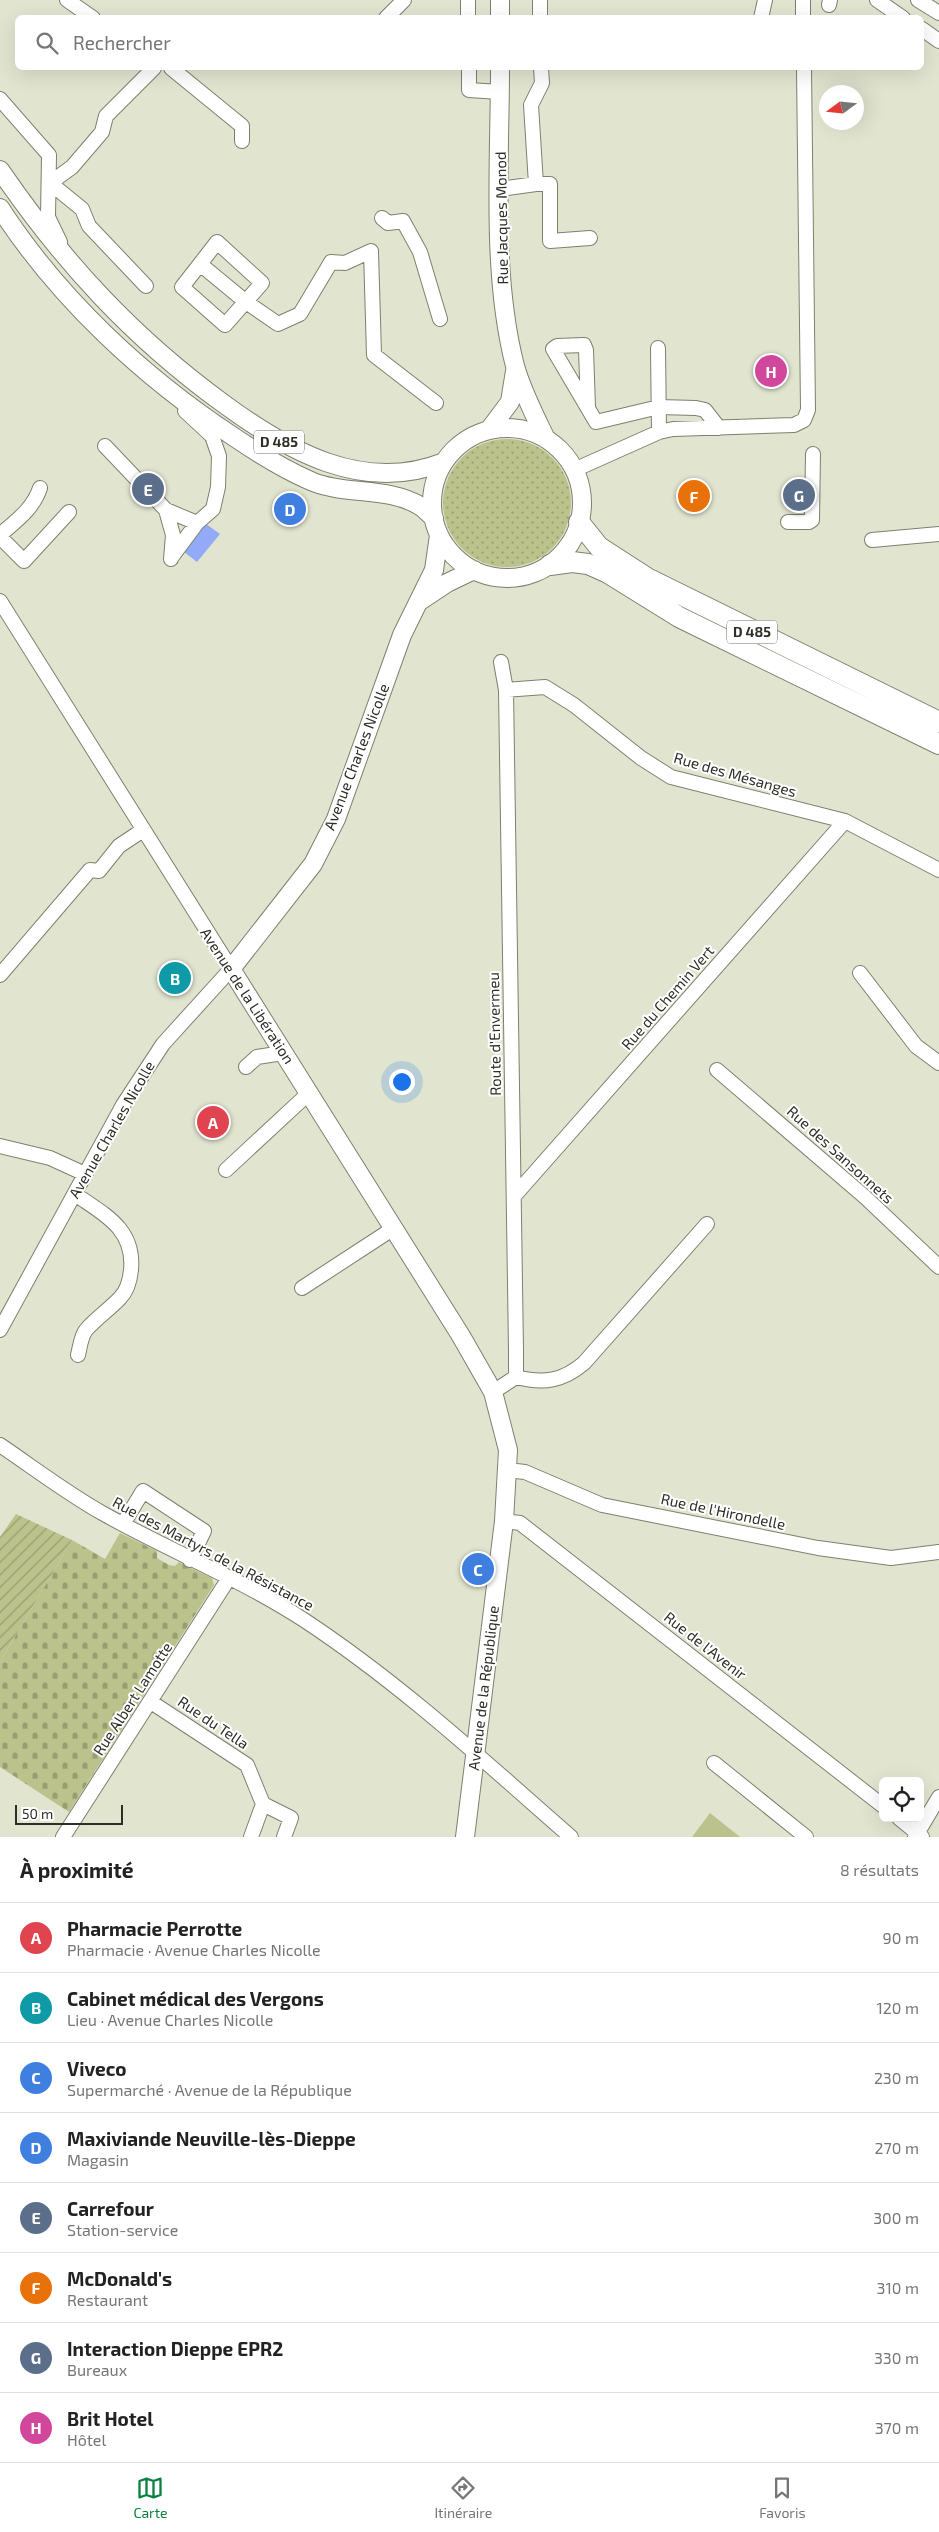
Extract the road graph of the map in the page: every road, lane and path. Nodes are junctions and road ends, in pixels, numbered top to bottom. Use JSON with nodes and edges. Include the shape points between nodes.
{"nodes":[{"id":1,"x":67,"y":0,"type":"edge"},
{"id":2,"x":404,"y":0,"type":"edge"},
{"id":3,"x":468,"y":0,"type":"edge"},
{"id":4,"x":500,"y":0,"type":"edge"},
{"id":5,"x":540,"y":0,"type":"edge"},
{"id":6,"x":765,"y":0,"type":"edge"},
{"id":7,"x":803,"y":0,"type":"edge"},
{"id":8,"x":877,"y":0,"type":"edge"},
{"id":9,"x":918,"y":0,"type":"edge"},
{"id":10,"x":939,"y":13,"type":"edge"},
{"id":11,"x":89,"y":15,"type":"edge"},
{"id":12,"x":389,"y":15,"type":"edge"},
{"id":13,"x":468,"y":15,"type":"edge"},
{"id":14,"x":500,"y":15,"type":"edge"},
{"id":15,"x":540,"y":15,"type":"edge"},
{"id":16,"x":762,"y":15,"type":"edge"},
{"id":17,"x":803,"y":15,"type":"edge"},
{"id":18,"x":899,"y":15,"type":"edge"},
{"id":19,"x":924,"y":31,"type":"edge"},
{"id":20,"x":939,"y":41,"type":"edge"},
{"id":21,"x":152,"y":70,"type":"edge"},
{"id":22,"x":173,"y":70,"type":"edge"},
{"id":23,"x":469,"y":70,"type":"edge"},
{"id":24,"x":500,"y":70,"type":"edge"},
{"id":25,"x":541,"y":70,"type":"edge"},
{"id":26,"x":804,"y":70,"type":"edge"},
{"id":27,"x":500,"y":92,"type":"junction"},
{"id":28,"x":0,"y":99,"type":"edge"},
{"id":29,"x":242,"y":141,"type":"dead end"},
{"id":30,"x":0,"y":170,"type":"edge"},
{"id":31,"x":50,"y":183,"type":"junction"},
{"id":32,"x":536,"y":184,"type":"junction"},
{"id":33,"x":500,"y":189,"type":"junction"},
{"id":34,"x":0,"y":208,"type":"edge"},
{"id":35,"x":382,"y":218,"type":"dead end"},
{"id":36,"x":590,"y":238,"type":"dead end"},
{"id":37,"x":70,"y":263,"type":"junction"},
{"id":38,"x":200,"y":264,"type":"junction"},
{"id":39,"x":146,"y":286,"type":"dead end"},
{"id":40,"x":246,"y":302,"type":"junction"},
{"id":41,"x":440,"y":319,"type":"dead end"},
{"id":42,"x":658,"y":348,"type":"dead end"},
{"id":43,"x":140,"y":367,"type":"junction"},
{"id":44,"x":516,"y":368,"type":"junction"},
{"id":45,"x":436,"y":403,"type":"dead end"},
{"id":46,"x":659,"y":407,"type":"junction"},
{"id":47,"x":588,"y":408,"type":"dead end"},
{"id":48,"x":719,"y":428,"type":"junction"},
{"id":49,"x":489,"y":430,"type":"junction"},
{"id":50,"x":659,"y":432,"type":"junction"},
{"id":51,"x":546,"y":439,"type":"junction"},
{"id":52,"x":105,"y":446,"type":"dead end"},
{"id":53,"x":813,"y":454,"type":"dead end"},
{"id":54,"x":444,"y":462,"type":"junction"},
{"id":55,"x":574,"y":470,"type":"junction"},
{"id":56,"x":40,"y":488,"type":"dead end"},
{"id":57,"x":166,"y":510,"type":"junction"},
{"id":58,"x":69,"y":512,"type":"dead end"},
{"id":59,"x":579,"y":522,"type":"junction"},
{"id":60,"x":788,"y":522,"type":"dead end"},
{"id":61,"x":196,"y":523,"type":"junction"},
{"id":62,"x":437,"y":527,"type":"junction"},
{"id":63,"x":939,"y":534,"type":"edge"},
{"id":64,"x":0,"y":536,"type":"edge"},
{"id":65,"x":872,"y":540,"type":"dead end"},
{"id":66,"x":550,"y":564,"type":"junction"},
{"id":67,"x":474,"y":570,"type":"junction"},
{"id":68,"x":0,"y":601,"type":"edge"},
{"id":69,"x":420,"y":601,"type":"junction"},
{"id":70,"x":501,"y":662,"type":"dead end"},
{"id":71,"x":506,"y":690,"type":"junction"},
{"id":72,"x":939,"y":722,"type":"edge"},
{"id":73,"x":939,"y":744,"type":"edge"},
{"id":74,"x":845,"y":822,"type":"junction"},
{"id":75,"x":144,"y":830,"type":"junction"},
{"id":76,"x":939,"y":870,"type":"edge"},
{"id":77,"x":231,"y":969,"type":"junction"},
{"id":78,"x":860,"y":972,"type":"dead end"},
{"id":79,"x":0,"y":975,"type":"edge"},
{"id":80,"x":283,"y":1053,"type":"junction"},
{"id":81,"x":939,"y":1063,"type":"edge"},
{"id":82,"x":246,"y":1067,"type":"dead end"},
{"id":83,"x":717,"y":1070,"type":"dead end"},
{"id":84,"x":309,"y":1093,"type":"junction"},
{"id":85,"x":0,"y":1146,"type":"edge"},
{"id":86,"x":226,"y":1170,"type":"dead end"},
{"id":87,"x":85,"y":1174,"type":"junction"},
{"id":88,"x":75,"y":1194,"type":"junction"},
{"id":89,"x":515,"y":1195,"type":"junction"},
{"id":90,"x":707,"y":1224,"type":"dead end"},
{"id":91,"x":394,"y":1228,"type":"junction"},
{"id":92,"x":939,"y":1267,"type":"edge"},
{"id":93,"x":302,"y":1288,"type":"dead end"},
{"id":94,"x":0,"y":1330,"type":"edge"},
{"id":95,"x":78,"y":1355,"type":"dead end"},
{"id":96,"x":516,"y":1377,"type":"junction"},
{"id":97,"x":493,"y":1392,"type":"junction"},
{"id":98,"x":0,"y":1445,"type":"edge"},
{"id":99,"x":507,"y":1470,"type":"junction"},
{"id":100,"x":504,"y":1521,"type":"junction"},
{"id":101,"x":123,"y":1524,"type":"junction"},
{"id":102,"x":939,"y":1552,"type":"edge"},
{"id":103,"x":190,"y":1560,"type":"junction"},
{"id":104,"x":230,"y":1578,"type":"junction"},
{"id":105,"x":151,"y":1702,"type":"junction"},
{"id":106,"x":475,"y":1754,"type":"junction"},
{"id":107,"x":714,"y":1763,"type":"dead end"},
{"id":108,"x":939,"y":1797,"type":"edge"},
{"id":109,"x":879,"y":1803,"type":"edge"},
{"id":110,"x":263,"y":1804,"type":"junction"},
{"id":111,"x":902,"y":1822,"type":"edge"},
{"id":112,"x":918,"y":1836,"type":"edge"},
{"id":113,"x":63,"y":1837,"type":"edge"},
{"id":114,"x":251,"y":1837,"type":"edge"},
{"id":115,"x":284,"y":1837,"type":"edge"},
{"id":116,"x":465,"y":1837,"type":"edge"},
{"id":117,"x":571,"y":1837,"type":"edge"},
{"id":118,"x":806,"y":1837,"type":"edge"}],
"edges":[{"from":1,"to":11,"type":"street"},
{"from":2,"to":12,"type":"street"},
{"from":3,"to":13,"type":"street"},
{"from":4,"to":14,"type":"main road"},
{"from":5,"to":15,"type":"street"},
{"from":6,"to":16,"type":"street"},
{"from":7,"to":17,"type":"street"},
{"from":8,"to":18,"type":"street"},
{"from":9,"to":10,"type":"street"},
{"from":19,"to":20,"type":"street"},
{"from":21,"to":31,"type":"street","via":[[106,116],[102,132],[72,167]]},
{"from":22,"to":29,"type":"street","via":[[242,126]]},
{"from":23,"to":27,"type":"street","via":[[469,90]]},
{"from":24,"to":27,"type":"main road","name":"Rue Jacques Monod"},
{"from":25,"to":32,"type":"street","via":[[542,83],[531,105]]},
{"from":26,"to":48,"type":"street","via":[[808,410],[804,420],[794,425]]},
{"from":27,"to":33,"type":"main road","name":"Rue Jacques Monod"},
{"from":28,"to":31,"type":"street","via":[[49,154]]},
{"from":30,"to":37,"type":"main road","number":"D 485"},
{"from":31,"to":37,"type":"street","via":[[48,216]]},
{"from":31,"to":39,"type":"street","via":[[82,209],[89,226]]},
{"from":32,"to":33,"type":"street"},
{"from":32,"to":36,"type":"street","via":[[550,184],[550,241]]},
{"from":33,"to":44,"type":"main road","name":"Rue Jacques Monod","via":[[504,301]]},
{"from":34,"to":43,"type":"main road","number":"D 485","via":[[55,280]]},
{"from":35,"to":41,"type":"street","via":[[388,223],[403,221],[420,252]]},
{"from":37,"to":54,"type":"main road","number":"D 485","via":[[134,332],[190,380],[266,435],[331,465],[365,472],[423,471]]},
{"from":38,"to":40,"type":"street"},
{"from":38,"to":40,"type":"street","via":[[217,242],[262,283]]},
{"from":38,"to":40,"type":"street","via":[[182,287],[225,325]]},
{"from":40,"to":45,"type":"street","via":[[278,324],[300,314],[331,262],[345,263],[371,251],[374,355]]},
{"from":42,"to":46,"type":"street"},
{"from":43,"to":61,"type":"street","via":[[212,436],[219,456],[218,486],[213,509]]},
{"from":43,"to":62,"type":"main road","number":"D 485","via":[[220,428],[291,472],[323,485],[397,497],[420,506]]},
{"from":44,"to":49,"type":"main road","name":"Rue Jacques Monod","via":[[510,402]]},
{"from":44,"to":51,"type":"main road","name":"Rue Jacques Monod"},
{"from":46,"to":47,"type":"street","via":[[596,422]]},
{"from":46,"to":48,"type":"street","via":[[705,410]]},
{"from":46,"to":50,"type":"street"},
{"from":48,"to":50,"type":"street"},
{"from":49,"to":51,"type":"main road","via":[[509,428],[528,431]]},
{"from":49,"to":54,"type":"main road","via":[[464,442]]},
{"from":50,"to":55,"type":"street"},
{"from":51,"to":55,"type":"main road"},
{"from":52,"to":57,"type":"street"},
{"from":53,"to":60,"type":"street","via":[[812,520]]},
{"from":54,"to":62,"type":"main road","via":[[432,499]]},
{"from":55,"to":59,"type":"main road","via":[[582,504]]},
{"from":56,"to":64,"type":"street","via":[[36,500]]},
{"from":57,"to":61,"type":"street"},
{"from":57,"to":61,"type":"street","via":[[173,535],[170,559]]},
{"from":58,"to":64,"type":"street","via":[[24,561]]},
{"from":59,"to":66,"type":"main road","via":[[568,546]]},
{"from":59,"to":72,"type":"highway","number":"D 485","via":[[599,547],[647,578]]},
{"from":62,"to":67,"type":"main road","via":[[448,549]]},
{"from":62,"to":69,"type":"main road","name":"Avenue Charles Nicolle","via":[[434,570]]},
{"from":63,"to":65,"type":"street"},
{"from":66,"to":67,"type":"main road","via":[[518,577],[495,577]]},
{"from":66,"to":73,"type":"highway","number":"D 485","via":[[588,564],[608,573],[679,617]]},
{"from":67,"to":69,"type":"main road","name":"Avenue Charles Nicolle","via":[[447,582]]},
{"from":68,"to":75,"type":"street","name":"Avenue de la Libération"},
{"from":69,"to":77,"type":"main road","name":"Avenue Charles Nicolle","via":[[402,635],[336,819],[317,856]]},
{"from":70,"to":71,"type":"street","name":"Route d'Envermeu"},
{"from":71,"to":74,"type":"street","name":"Rue des Mésanges","via":[[545,687],[671,777]]},
{"from":71,"to":89,"type":"street","name":"Route d'Envermeu"},
{"from":74,"to":76,"type":"street","name":"Rue des Mésanges"},
{"from":74,"to":89,"type":"street","name":"Rue du Chemin Vert"},
{"from":75,"to":77,"type":"street","name":"Avenue de la Libération"},
{"from":75,"to":79,"type":"street","via":[[119,846],[98,871],[90,870]]},
{"from":77,"to":80,"type":"main road","name":"Avenue de la Libération"},
{"from":77,"to":87,"type":"street","name":"Avenue Charles Nicolle","via":[[163,1044],[123,1105]]},
{"from":78,"to":81,"type":"street","via":[[916,1046]]},
{"from":80,"to":82,"type":"street","via":[[257,1057]]},
{"from":80,"to":84,"type":"main road","name":"Avenue de la Libération"},
{"from":83,"to":92,"type":"street","name":"Rue des Sansonnets","via":[[865,1197]]},
{"from":84,"to":86,"type":"street"},
{"from":84,"to":91,"type":"main road","name":"Avenue de la Libération"},
{"from":85,"to":87,"type":"street","via":[[50,1158]]},
{"from":87,"to":88,"type":"street","name":"Avenue Charles Nicolle"},
{"from":88,"to":94,"type":"street","name":"Avenue Charles Nicolle"},
{"from":88,"to":95,"type":"street","via":[[100,1210],[125,1236],[132,1267],[130,1283],[122,1296],[85,1331]]},
{"from":89,"to":96,"type":"street","name":"Route d'Envermeu"},
{"from":90,"to":96,"type":"street","via":[[570,1375],[532,1381]]},
{"from":91,"to":93,"type":"street"},
{"from":91,"to":97,"type":"main road","name":"Avenue de la Libération"},
{"from":96,"to":97,"type":"street"},
{"from":97,"to":99,"type":"main road","name":"Avenue de la République","via":[[507,1443]]},
{"from":98,"to":101,"type":"street","name":"Rue des Martyrs de la Résistance"},
{"from":99,"to":100,"type":"main road","name":"Avenue de la République"},
{"from":99,"to":102,"type":"street","name":"Rue de l'Hirondelle","via":[[525,1472],[602,1505],[818,1548],[891,1558]]},
{"from":100,"to":106,"type":"main road","name":"Avenue de la République"},
{"from":100,"to":109,"type":"street","name":"Rue de l'Avenir","via":[[520,1523]]},
{"from":101,"to":103,"type":"street","name":"Rue des Martyrs de la Résistance"},
{"from":101,"to":103,"type":"street","via":[[143,1491],[204,1530]]},
{"from":103,"to":104,"type":"street","name":"Rue des Martyrs de la Résistance"},
{"from":104,"to":105,"type":"street","name":"Rue Albert Lamotte"},
{"from":104,"to":106,"type":"street","name":"Rue des Martyrs de la Résistance","via":[[303,1619],[390,1681]]},
{"from":105,"to":110,"type":"street","name":"Rue du Tella","via":[[247,1765]]},
{"from":105,"to":113,"type":"street","name":"Rue Albert Lamotte"},
{"from":106,"to":116,"type":"main road","name":"Avenue de la République"},
{"from":106,"to":117,"type":"street","name":"Rue des Martyrs de la Résistance"},
{"from":107,"to":118,"type":"street"},
{"from":108,"to":112,"type":"street"},
{"from":110,"to":114,"type":"street"},
{"from":110,"to":115,"type":"street","via":[[290,1818]]},
{"from":111,"to":112,"type":"street"}]}
